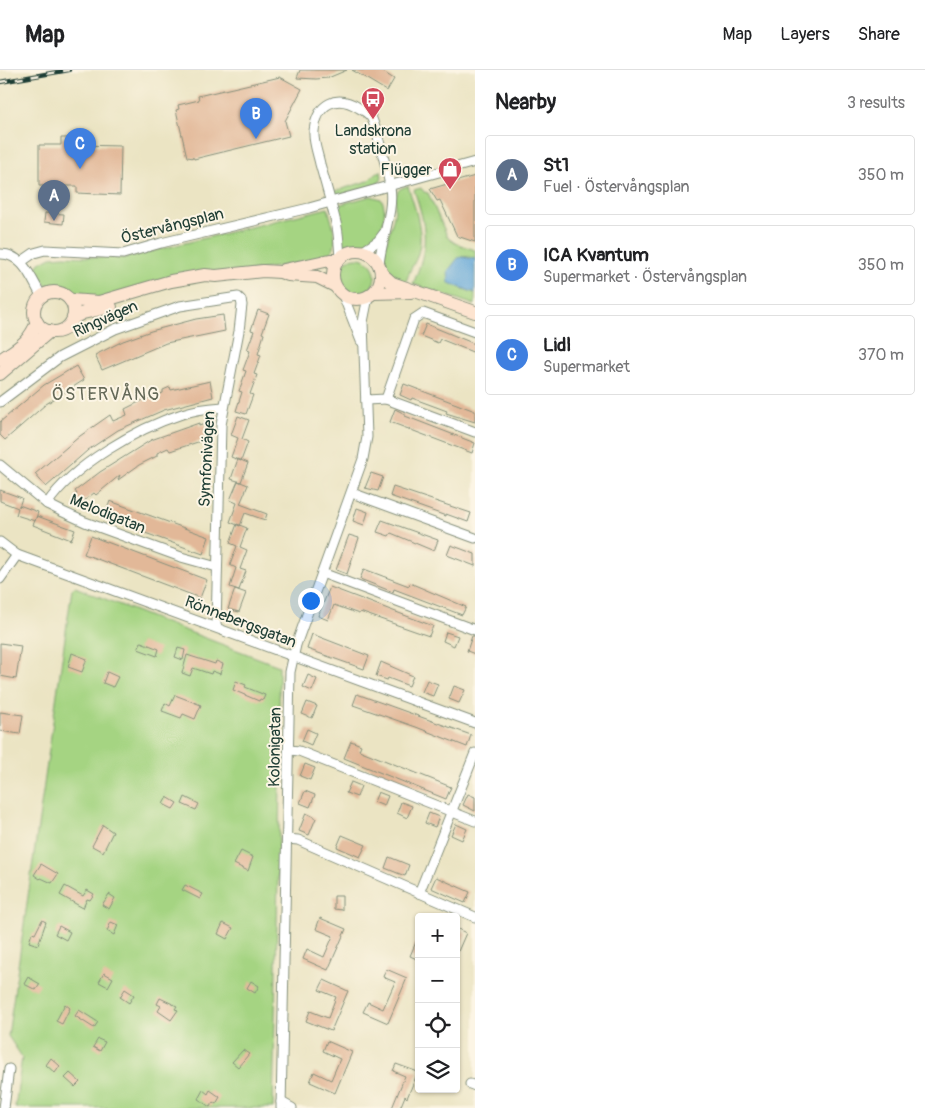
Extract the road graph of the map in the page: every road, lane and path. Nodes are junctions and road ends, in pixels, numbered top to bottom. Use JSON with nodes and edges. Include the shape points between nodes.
{"nodes":[{"id":1,"x":475,"y":162,"type":"edge"},
{"id":2,"x":390,"y":186,"type":"junction"},
{"id":3,"x":330,"y":202,"type":"junction"},
{"id":4,"x":384,"y":232,"type":"junction"},
{"id":5,"x":363,"y":252,"type":"junction"},
{"id":6,"x":0,"y":254,"type":"edge"},
{"id":7,"x":339,"y":258,"type":"junction"},
{"id":8,"x":21,"y":262,"type":"junction"},
{"id":9,"x":380,"y":269,"type":"junction"},
{"id":10,"x":280,"y":272,"type":"junction"},
{"id":11,"x":216,"y":276,"type":"junction"},
{"id":12,"x":339,"y":290,"type":"junction"},
{"id":13,"x":416,"y":291,"type":"junction"},
{"id":14,"x":370,"y":295,"type":"junction"},
{"id":15,"x":42,"y":297,"type":"junction"},
{"id":16,"x":238,"y":297,"type":"joint"},
{"id":17,"x":70,"y":300,"type":"junction"},
{"id":18,"x":475,"y":312,"type":"edge"},
{"id":19,"x":73,"y":318,"type":"junction"},
{"id":20,"x":38,"y":322,"type":"junction"},
{"id":21,"x":50,"y":331,"type":"junction"},
{"id":22,"x":475,"y":332,"type":"edge"},
{"id":23,"x":363,"y":346,"type":"junction"},
{"id":24,"x":0,"y":360,"type":"edge"},
{"id":25,"x":0,"y":374,"type":"edge"},
{"id":26,"x":386,"y":399,"type":"junction"},
{"id":27,"x":366,"y":400,"type":"junction"},
{"id":28,"x":0,"y":402,"type":"edge"},
{"id":29,"x":223,"y":407,"type":"junction"},
{"id":30,"x":475,"y":432,"type":"edge"},
{"id":31,"x":0,"y":466,"type":"edge"},
{"id":32,"x":352,"y":493,"type":"junction"},
{"id":33,"x":47,"y":504,"type":"junction"},
{"id":34,"x":475,"y":538,"type":"edge"},
{"id":35,"x":0,"y":542,"type":"edge"},
{"id":36,"x":18,"y":555,"type":"junction"},
{"id":37,"x":217,"y":567,"type":"junction"},
{"id":38,"x":322,"y":573,"type":"junction"},
{"id":39,"x":0,"y":579,"type":"edge"},
{"id":40,"x":216,"y":627,"type":"junction"},
{"id":41,"x":475,"y":630,"type":"edge"},
{"id":42,"x":293,"y":656,"type":"junction"},
{"id":43,"x":475,"y":723,"type":"edge"},
{"id":44,"x":290,"y":750,"type":"junction"},
{"id":45,"x":475,"y":753,"type":"edge"},
{"id":46,"x":452,"y":812,"type":"junction"},
{"id":47,"x":475,"y":821,"type":"edge"},
{"id":48,"x":287,"y":839,"type":"junction"},
{"id":49,"x":419,"y":893,"type":"junction"},
{"id":50,"x":475,"y":917,"type":"edge"},
{"id":51,"x":9,"y":1069,"type":"dead end"},
{"id":52,"x":281,"y":1105,"type":"edge"},
{"id":53,"x":4,"y":1108,"type":"edge"},
{"id":54,"x":292,"y":1108,"type":"edge"}],
"edges":[{"from":1,"to":2,"type":"street","name":"Östervångsplan"},
{"from":2,"to":3,"type":"street","name":"Östervångsplan"},
{"from":2,"to":3,"type":"street","via":[[373,120],[348,101],[334,101],[324,106],[314,132]]},
{"from":2,"to":4,"type":"street","via":[[389,216]]},
{"from":3,"to":7,"type":"street","via":[[337,228]]},
{"from":3,"to":8,"type":"street","name":"Östervångsplan","via":[[123,254],[45,250]]},
{"from":4,"to":5,"type":"street"},
{"from":4,"to":9,"type":"street"},
{"from":5,"to":7,"type":"main road","name":"Ringvägen","via":[[355,251]]},
{"from":5,"to":9,"type":"main road","name":"Ringvägen","via":[[374,258]]},
{"from":6,"to":8,"type":"street","via":[[10,255]]},
{"from":7,"to":10,"type":"main road","name":"Ringvägen"},
{"from":7,"to":12,"type":"main road","via":[[333,274]]},
{"from":8,"to":15,"type":"street"},
{"from":9,"to":13,"type":"main road","name":"Ringvägen","via":[[392,283]]},
{"from":9,"to":14,"type":"main road","via":[[380,284]]},
{"from":10,"to":11,"type":"main road","name":"Ringvägen"},
{"from":10,"to":12,"type":"main road","name":"Ringvägen","via":[[317,278]]},
{"from":11,"to":17,"type":"main road","name":"Ringvägen","via":[[170,281],[99,302]]},
{"from":11,"to":19,"type":"main road","name":"Ringvägen"},
{"from":12,"to":14,"type":"main road","name":"Ringvägen","via":[[355,299]]},
{"from":12,"to":23,"type":"street","name":"Kolonigatan"},
{"from":13,"to":14,"type":"main road","name":"Ringvägen"},
{"from":13,"to":18,"type":"main road","name":"Ringvägen"},
{"from":14,"to":23,"type":"street","name":"Kolonigatan","via":[[363,322]]},
{"from":15,"to":17,"type":"main road","name":"Ringvägen","via":[[55,292]]},
{"from":15,"to":20,"type":"main road","via":[[35,310]]},
{"from":16,"to":28,"type":"street","name":"Ringvägen","via":[[180,306],[115,329],[60,357]]},
{"from":16,"to":29,"type":"street","name":"Symfonivägen","via":[[242,305],[240,322]]},
{"from":17,"to":19,"type":"main road","name":"Ringvägen"},
{"from":19,"to":21,"type":"main road","name":"Ringvägen","via":[[60,331]]},
{"from":20,"to":21,"type":"main road","name":"Ringvägen"},
{"from":20,"to":24,"type":"main road","via":[[27,341]]},
{"from":21,"to":25,"type":"main road","name":"Ringvägen"},
{"from":22,"to":26,"type":"street","via":[[423,313],[414,319]]},
{"from":23,"to":27,"type":"street","name":"Kolonigatan"},
{"from":26,"to":27,"type":"street"},
{"from":26,"to":30,"type":"street"},
{"from":27,"to":32,"type":"street","name":"Kolonigatan","via":[[364,459]]},
{"from":29,"to":33,"type":"street","via":[[181,414],[120,442],[66,482]]},
{"from":29,"to":37,"type":"street","name":"Symfonivägen"},
{"from":31,"to":33,"type":"street","name":"Melodigatan"},
{"from":32,"to":34,"type":"street"},
{"from":32,"to":38,"type":"street","name":"Kolonigatan"},
{"from":33,"to":37,"type":"street","name":"Melodigatan","via":[[85,522]]},
{"from":35,"to":36,"type":"street","name":"Rönnebergsgatan"},
{"from":36,"to":39,"type":"street"},
{"from":36,"to":40,"type":"street","name":"Rönnebergsgatan"},
{"from":37,"to":40,"type":"street","name":"Symfonivägen"},
{"from":38,"to":41,"type":"street"},
{"from":38,"to":42,"type":"street","name":"Kolonigatan"},
{"from":40,"to":42,"type":"street","name":"Rönnebergsgatan"},
{"from":42,"to":43,"type":"street","name":"Rönnebergsgatan"},
{"from":42,"to":44,"type":"street","name":"Kolonigatan"},
{"from":44,"to":46,"type":"street"},
{"from":44,"to":48,"type":"street","name":"Kolonigatan"},
{"from":45,"to":46,"type":"street"},
{"from":46,"to":47,"type":"street"},
{"from":46,"to":49,"type":"street"},
{"from":48,"to":49,"type":"street","via":[[298,840]]},
{"from":48,"to":52,"type":"street","name":"Kolonigatan"},
{"from":49,"to":50,"type":"street"},
{"from":51,"to":53,"type":"street"},
{"from":52,"to":54,"type":"street"}]}
